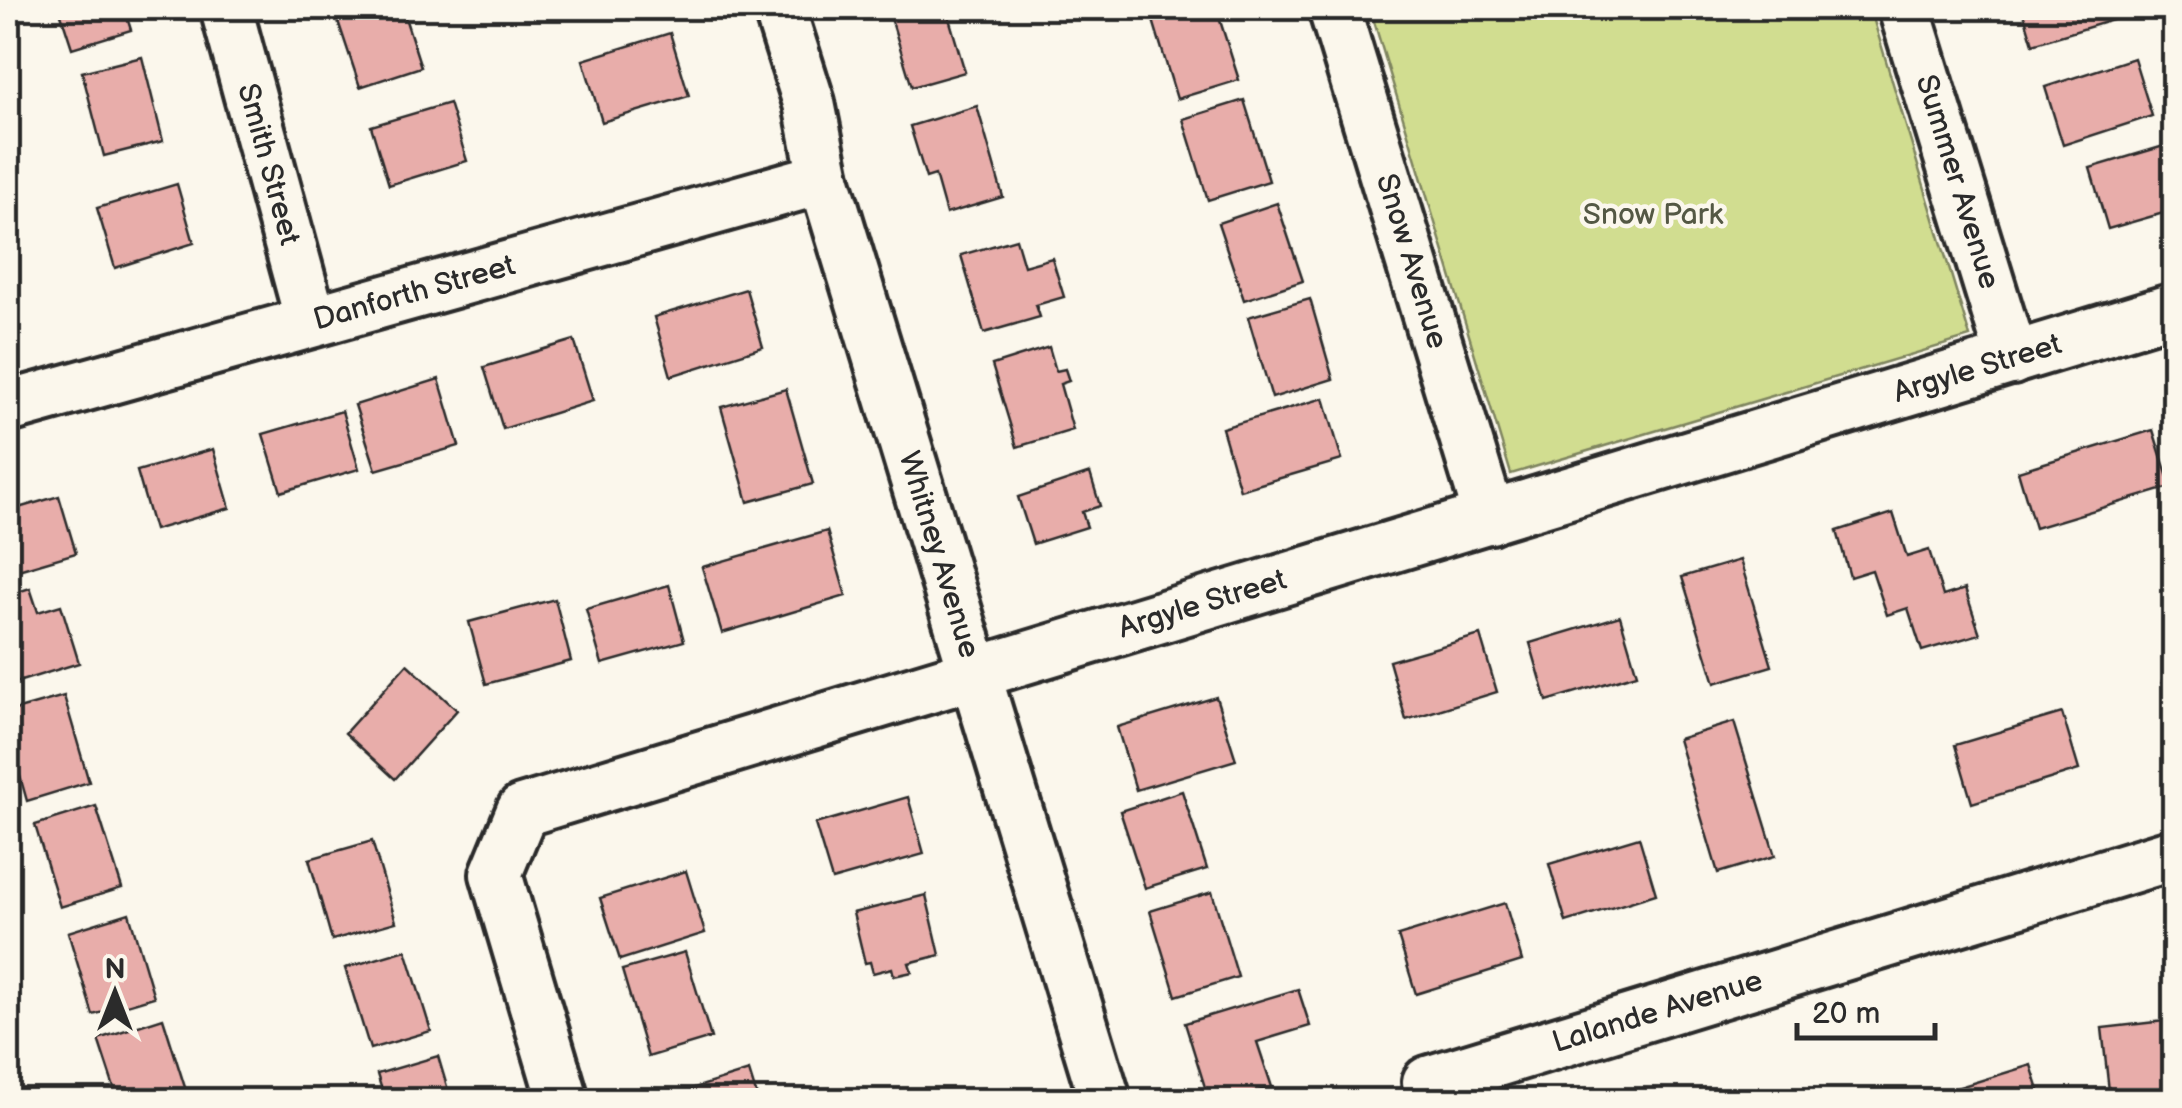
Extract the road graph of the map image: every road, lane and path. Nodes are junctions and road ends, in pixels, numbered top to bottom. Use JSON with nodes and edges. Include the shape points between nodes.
{"nodes":[{"id":1,"x":226,"y":8,"type":"edge"},
{"id":2,"x":779,"y":8,"type":"edge"},
{"id":3,"x":1334,"y":8,"type":"edge"},
{"id":4,"x":1904,"y":8,"type":"edge"},
{"id":5,"x":824,"y":178,"type":"junction"},
{"id":6,"x":2174,"y":309,"type":"edge"},
{"id":7,"x":311,"y":321,"type":"junction"},
{"id":8,"x":2012,"y":359,"type":"junction"},
{"id":9,"x":8,"y":407,"type":"edge"},
{"id":10,"x":1490,"y":518,"type":"junction"},
{"id":11,"x":977,"y":674,"type":"junction"},
{"id":12,"x":2174,"y":854,"type":"edge"},
{"id":13,"x":1428,"y":1082,"type":"dead end"},
{"id":14,"x":563,"y":1100,"type":"edge"},
{"id":15,"x":1105,"y":1100,"type":"edge"}],
"edges":[{"from":1,"to":7,"type":"street","name":"Smith Street"},
{"from":2,"to":5,"type":"street","name":"Whitney Avenue"},
{"from":3,"to":10,"type":"street","name":"Snow Avenue"},
{"from":4,"to":8,"type":"street","name":"Summer Avenue"},
{"from":5,"to":7,"type":"street","name":"Danforth Street"},
{"from":5,"to":11,"type":"street","name":"Whitney Avenue"},
{"from":6,"to":8,"type":"street","name":"Argyle Street"},
{"from":7,"to":9,"type":"street","name":"Danforth Street"},
{"from":8,"to":10,"type":"street","name":"Argyle Street"},
{"from":10,"to":11,"type":"street","name":"Argyle Street"},
{"from":11,"to":14,"type":"street","name":"Argyle Street","via":[[522,811],[496,874]]},
{"from":11,"to":15,"type":"street","name":"Whitney Avenue"},
{"from":12,"to":13,"type":"street","name":"Lalande Avenue"}]}
